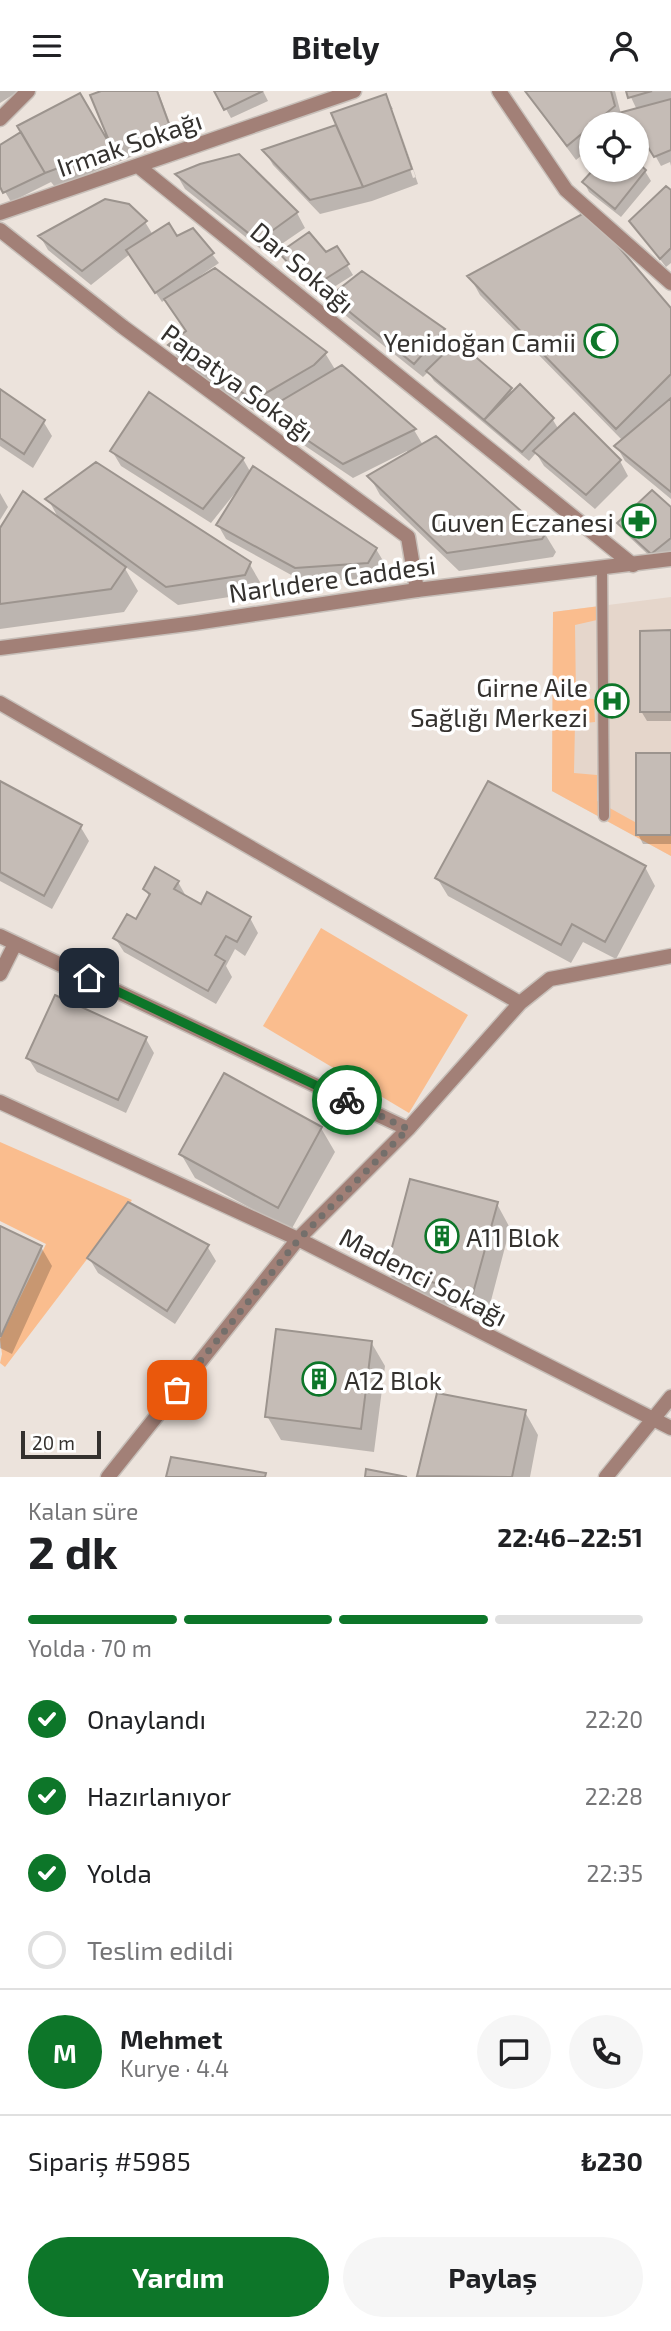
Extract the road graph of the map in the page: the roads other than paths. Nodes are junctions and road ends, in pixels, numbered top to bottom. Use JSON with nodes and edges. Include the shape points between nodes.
{"nodes":[{"id":1,"x":28,"y":91,"type":"edge"},
{"id":2,"x":354,"y":91,"type":"edge"},
{"id":3,"x":499,"y":91,"type":"edge"},
{"id":4,"x":0,"y":119,"type":"edge"},
{"id":5,"x":138,"y":166,"type":"junction"},
{"id":6,"x":0,"y":213,"type":"edge"},
{"id":7,"x":0,"y":230,"type":"edge"},
{"id":8,"x":669,"y":277,"type":"edge"},
{"id":9,"x":671,"y":559,"type":"edge"},
{"id":10,"x":633,"y":565,"type":"junction"},
{"id":11,"x":602,"y":568,"type":"junction"},
{"id":12,"x":417,"y":590,"type":"junction"},
{"id":13,"x":0,"y":648,"type":"edge"},
{"id":14,"x":0,"y":703,"type":"edge"},
{"id":15,"x":604,"y":816,"type":"dead end"},
{"id":16,"x":0,"y":936,"type":"edge"},
{"id":17,"x":15,"y":944,"type":"junction"},
{"id":18,"x":671,"y":956,"type":"edge"},
{"id":19,"x":0,"y":974,"type":"edge"},
{"id":20,"x":520,"y":1003,"type":"junction"},
{"id":21,"x":0,"y":1102,"type":"edge"},
{"id":22,"x":408,"y":1129,"type":"junction"},
{"id":23,"x":299,"y":1239,"type":"junction"},
{"id":24,"x":671,"y":1397,"type":"edge"},
{"id":25,"x":653,"y":1420,"type":"junction"},
{"id":26,"x":671,"y":1428,"type":"edge"},
{"id":27,"x":108,"y":1477,"type":"edge"},
{"id":28,"x":606,"y":1477,"type":"edge"}],
"edges":[{"from":1,"to":4,"type":"street"},
{"from":2,"to":5,"type":"street","name":"Irmak Sokağı"},
{"from":3,"to":8,"type":"street","via":[[566,190]]},
{"from":5,"to":6,"type":"street","name":"Irmak Sokağı"},
{"from":5,"to":10,"type":"street","name":"Dar Sokağı"},
{"from":7,"to":12,"type":"street","name":"Papatya Sokağı","via":[[123,327],[408,537]]},
{"from":9,"to":10,"type":"street","name":"Narlıdere Caddesi"},
{"from":10,"to":11,"type":"street","name":"Narlıdere Caddesi"},
{"from":11,"to":12,"type":"street","name":"Narlıdere Caddesi"},
{"from":11,"to":15,"type":"lane"},
{"from":12,"to":13,"type":"street","name":"Narlıdere Caddesi"},
{"from":14,"to":20,"type":"street"},
{"from":16,"to":17,"type":"street"},
{"from":17,"to":19,"type":"street"},
{"from":17,"to":22,"type":"street"},
{"from":18,"to":20,"type":"street","via":[[551,979]]},
{"from":20,"to":22,"type":"street"},
{"from":21,"to":23,"type":"street","name":"Madenci Sokağı"},
{"from":22,"to":23,"type":"street"},
{"from":23,"to":25,"type":"street","name":"Madenci Sokağı"},
{"from":23,"to":27,"type":"street"},
{"from":24,"to":25,"type":"street"},
{"from":25,"to":26,"type":"street","name":"Madenci Sokağı"},
{"from":25,"to":28,"type":"street"}]}
